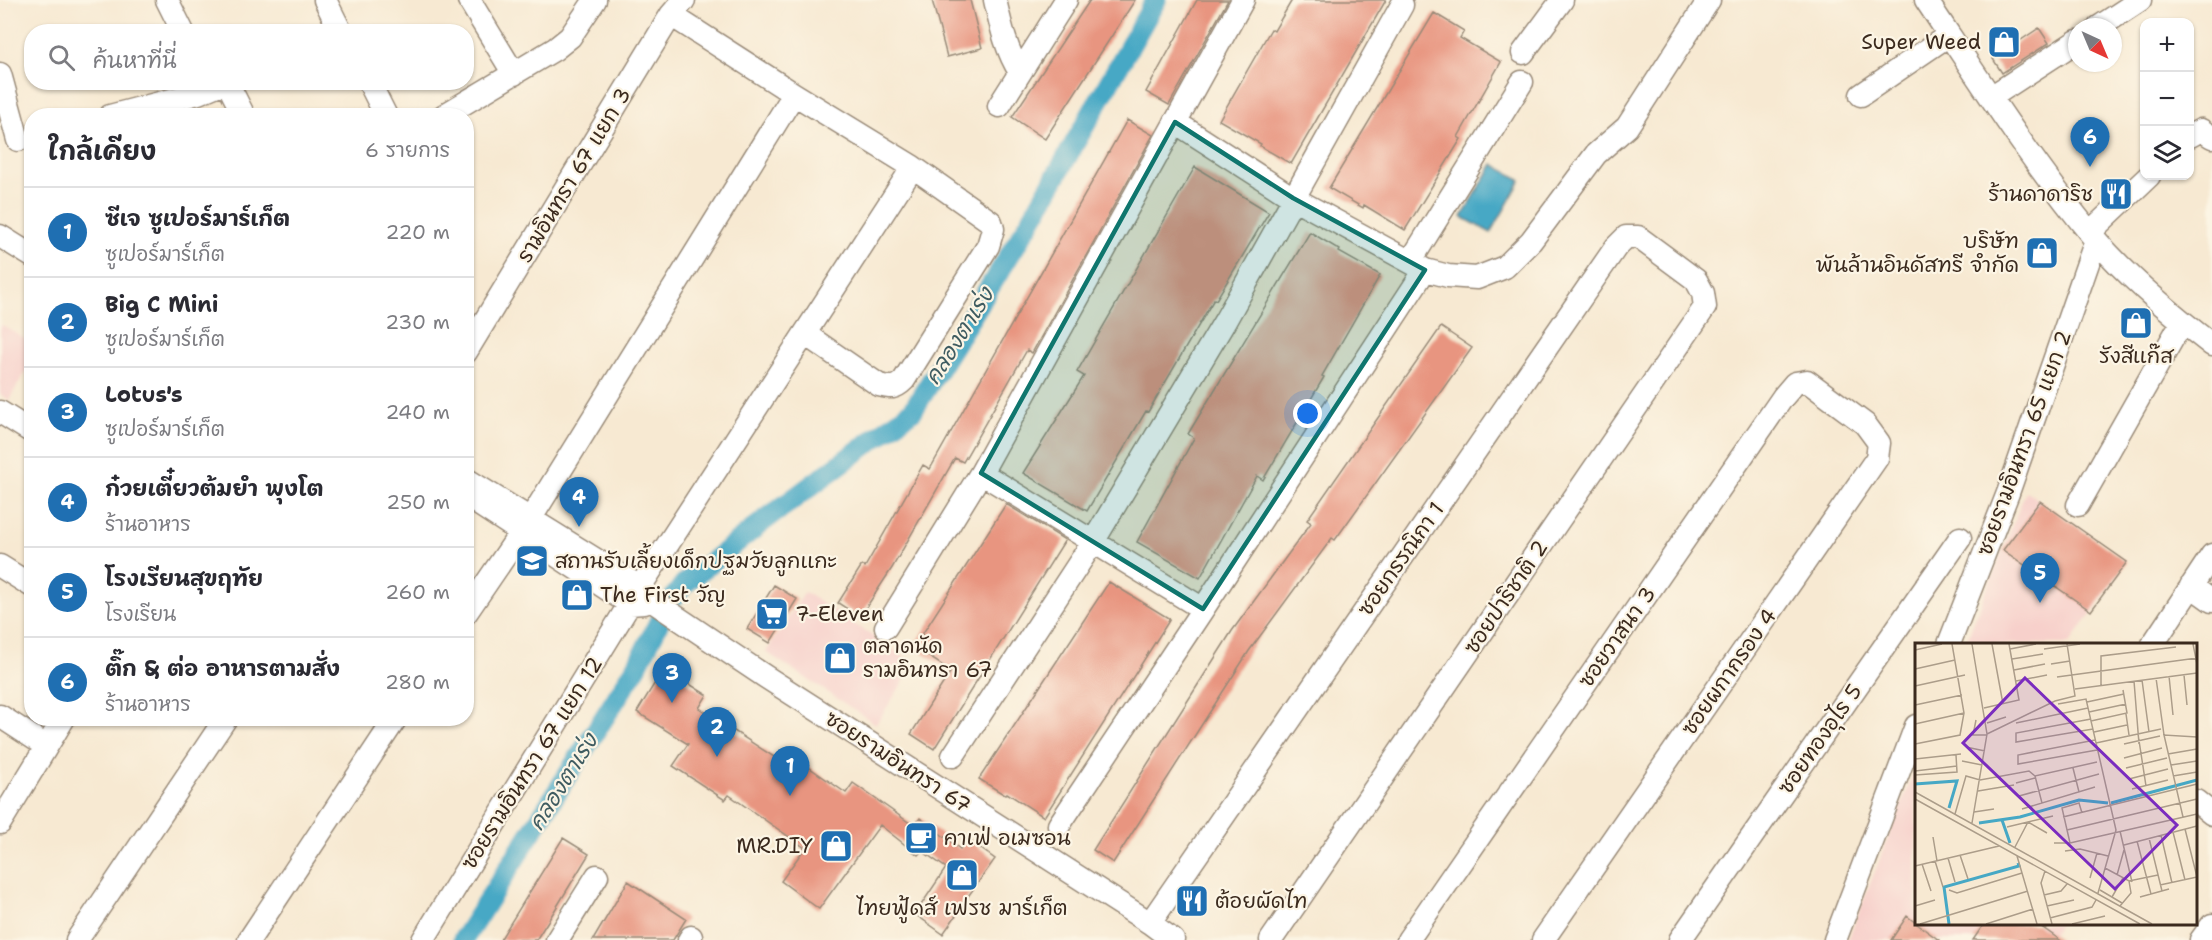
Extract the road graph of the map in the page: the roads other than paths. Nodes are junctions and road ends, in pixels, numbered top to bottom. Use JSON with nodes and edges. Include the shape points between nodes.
{"nodes":[{"id":1,"x":167,"y":0,"type":"edge"},
{"id":2,"x":183,"y":0,"type":"edge"},
{"id":3,"x":325,"y":0,"type":"edge"},
{"id":4,"x":469,"y":0,"type":"edge"},
{"id":5,"x":595,"y":0,"type":"edge"},
{"id":6,"x":995,"y":0,"type":"edge"},
{"id":7,"x":1066,"y":0,"type":"edge"},
{"id":8,"x":1243,"y":0,"type":"edge"},
{"id":9,"x":1562,"y":0,"type":"edge"},
{"id":10,"x":1709,"y":0,"type":"edge"},
{"id":11,"x":1926,"y":0,"type":"edge"},
{"id":12,"x":2140,"y":0,"type":"edge"},
{"id":13,"x":1402,"y":5,"type":"dead end"},
{"id":14,"x":678,"y":7,"type":"edge"},
{"id":15,"x":2113,"y":18,"type":"edge"},
{"id":16,"x":179,"y":24,"type":"edge"},
{"id":17,"x":196,"y":24,"type":"edge"},
{"id":18,"x":337,"y":24,"type":"edge"},
{"id":19,"x":1949,"y":35,"type":"junction"},
{"id":20,"x":2068,"y":47,"type":"edge"},
{"id":21,"x":1524,"y":53,"type":"dead end"},
{"id":22,"x":1020,"y":72,"type":"junction"},
{"id":23,"x":0,"y":74,"type":"edge"},
{"id":24,"x":514,"y":74,"type":"junction"},
{"id":25,"x":1522,"y":82,"type":"dead end"},
{"id":26,"x":199,"y":90,"type":"edge"},
{"id":27,"x":220,"y":90,"type":"edge"},
{"id":28,"x":224,"y":90,"type":"edge"},
{"id":29,"x":373,"y":90,"type":"edge"},
{"id":30,"x":794,"y":94,"type":"junction"},
{"id":31,"x":1861,"y":95,"type":"dead end"},
{"id":32,"x":1991,"y":97,"type":"junction"},
{"id":33,"x":999,"y":106,"type":"dead end"},
{"id":34,"x":137,"y":108,"type":"edge"},
{"id":35,"x":225,"y":108,"type":"edge"},
{"id":36,"x":238,"y":108,"type":"edge"},
{"id":37,"x":382,"y":108,"type":"edge"},
{"id":38,"x":456,"y":108,"type":"edge"},
{"id":39,"x":1175,"y":122,"type":"junction"},
{"id":40,"x":2194,"y":134,"type":"edge"},
{"id":41,"x":2212,"y":136,"type":"edge"},
{"id":42,"x":17,"y":141,"type":"edge"},
{"id":43,"x":913,"y":167,"type":"junction"},
{"id":44,"x":2145,"y":180,"type":"edge"},
{"id":45,"x":1293,"y":198,"type":"junction"},
{"id":46,"x":0,"y":236,"type":"edge"},
{"id":47,"x":2093,"y":236,"type":"junction"},
{"id":48,"x":24,"y":251,"type":"edge"},
{"id":49,"x":1668,"y":259,"type":"joint"},
{"id":50,"x":1418,"y":266,"type":"junction"},
{"id":51,"x":2181,"y":322,"type":"junction"},
{"id":52,"x":805,"y":334,"type":"junction"},
{"id":53,"x":474,"y":339,"type":"edge"},
{"id":54,"x":2212,"y":345,"type":"edge"},
{"id":55,"x":1844,"y":407,"type":"joint"},
{"id":56,"x":0,"y":412,"type":"edge"},
{"id":57,"x":24,"y":427,"type":"edge"},
{"id":58,"x":981,"y":472,"type":"junction"},
{"id":59,"x":474,"y":484,"type":"edge"},
{"id":60,"x":474,"y":500,"type":"edge"},
{"id":61,"x":2078,"y":505,"type":"dead end"},
{"id":62,"x":526,"y":524,"type":"junction"},
{"id":63,"x":1960,"y":538,"type":"dead end"},
{"id":64,"x":1093,"y":542,"type":"junction"},
{"id":65,"x":2212,"y":555,"type":"edge"},
{"id":66,"x":0,"y":566,"type":"edge"},
{"id":67,"x":24,"y":581,"type":"edge"},
{"id":68,"x":2191,"y":586,"type":"junction"},
{"id":69,"x":642,"y":597,"type":"junction"},
{"id":70,"x":474,"y":601,"type":"edge"},
{"id":71,"x":2212,"y":601,"type":"edge"},
{"id":72,"x":1203,"y":609,"type":"junction"},
{"id":73,"x":886,"y":627,"type":"dead end"},
{"id":74,"x":1949,"y":643,"type":"edge"},
{"id":75,"x":2154,"y":643,"type":"edge"},
{"id":76,"x":0,"y":716,"type":"edge"},
{"id":77,"x":59,"y":726,"type":"edge"},
{"id":78,"x":221,"y":726,"type":"edge"},
{"id":79,"x":391,"y":726,"type":"edge"},
{"id":80,"x":1915,"y":731,"type":"edge"},
{"id":81,"x":46,"y":746,"type":"junction"},
{"id":82,"x":953,"y":756,"type":"dead end"},
{"id":83,"x":2197,"y":802,"type":"edge"},
{"id":84,"x":2212,"y":814,"type":"edge"},
{"id":85,"x":0,"y":823,"type":"edge"},
{"id":86,"x":1059,"y":825,"type":"dead end"},
{"id":87,"x":597,"y":876,"type":"dead end"},
{"id":88,"x":1150,"y":922,"type":"junction"},
{"id":89,"x":2212,"y":925,"type":"edge"},
{"id":90,"x":77,"y":940,"type":"edge"},
{"id":91,"x":249,"y":940,"type":"edge"},
{"id":92,"x":423,"y":940,"type":"edge"},
{"id":93,"x":558,"y":940,"type":"edge"},
{"id":94,"x":1173,"y":940,"type":"edge"},
{"id":95,"x":1271,"y":940,"type":"edge"},
{"id":96,"x":1408,"y":940,"type":"edge"},
{"id":97,"x":1543,"y":940,"type":"edge"},
{"id":98,"x":1680,"y":940,"type":"edge"},
{"id":99,"x":1836,"y":940,"type":"edge"},
{"id":100,"x":2201,"y":940,"type":"edge"}],
"edges":[{"from":1,"to":16,"type":"street"},
{"from":2,"to":17,"type":"street"},
{"from":3,"to":18,"type":"street"},
{"from":4,"to":24,"type":"street"},
{"from":5,"to":24,"type":"street","via":[[570,37]]},
{"from":6,"to":22,"type":"street","via":[[1005,41]]},
{"from":7,"to":22,"type":"street"},
{"from":8,"to":39,"type":"street"},
{"from":9,"to":21,"type":"street"},
{"from":10,"to":50,"type":"street","via":[[1627,127],[1596,154],[1531,241],[1505,267],[1477,278],[1448,276]]},
{"from":11,"to":19,"type":"street"},
{"from":12,"to":15,"type":"street"},
{"from":13,"to":45,"type":"street"},
{"from":14,"to":30,"type":"street"},
{"from":14,"to":53,"type":"street","name":"รามอินทรา 67 แยก 3"},
{"from":19,"to":31,"type":"street"},
{"from":19,"to":32,"type":"street"},
{"from":20,"to":32,"type":"street"},
{"from":22,"to":33,"type":"street"},
{"from":23,"to":42,"type":"street"},
{"from":24,"to":38,"type":"street"},
{"from":25,"to":50,"type":"street"},
{"from":26,"to":34,"type":"street"},
{"from":27,"to":35,"type":"street"},
{"from":28,"to":36,"type":"street"},
{"from":29,"to":37,"type":"street"},
{"from":30,"to":43,"type":"street"},
{"from":30,"to":62,"type":"street"},
{"from":32,"to":47,"type":"street"},
{"from":39,"to":45,"type":"street"},
{"from":39,"to":58,"type":"street"},
{"from":40,"to":41,"type":"street","via":[[2201,130]]},
{"from":43,"to":52,"type":"street","name":"ซอยรามอินทรา 67 แยก 12"},
{"from":43,"to":52,"type":"street","via":[[991,222],[993,229],[988,246],[904,380],[897,387],[879,385]]},
{"from":44,"to":47,"type":"street"},
{"from":45,"to":50,"type":"street"},
{"from":45,"to":64,"type":"street","via":[[1225,321]]},
{"from":46,"to":48,"type":"street"},
{"from":47,"to":51,"type":"street"},
{"from":47,"to":74,"type":"street","name":"ซอยรามอินทรา 65 แยก 2","via":[[2008,493]]},
{"from":49,"to":88,"type":"street","name":"ซอยกรรณิกา 1","via":[[1638,237],[1626,237],[1616,247]]},
{"from":49,"to":95,"type":"street","name":"ซอยปาริชาติ 2","via":[[1696,280],[1705,307]]},
{"from":50,"to":72,"type":"street"},
{"from":51,"to":54,"type":"street"},
{"from":51,"to":61,"type":"street"},
{"from":52,"to":69,"type":"street","name":"ซอยรามอินทรา 67 แยก 12"},
{"from":55,"to":96,"type":"street","name":"ซอยวาสนา 3","via":[[1807,381],[1794,383]]},
{"from":55,"to":97,"type":"street","name":"ซอยผกากรอง 4","via":[[1865,424],[1879,443],[1878,458]]},
{"from":56,"to":57,"type":"street"},
{"from":58,"to":64,"type":"street"},
{"from":58,"to":73,"type":"street"},
{"from":59,"to":62,"type":"street","name":"ซอยรามอินทรา 67"},
{"from":60,"to":62,"type":"street","name":"ซอยรามอินทรา 67"},
{"from":62,"to":69,"type":"street","name":"ซอยรามอินทรา 67"},
{"from":62,"to":70,"type":"street"},
{"from":63,"to":98,"type":"street","name":"ซอยทองอุไร 5"},
{"from":64,"to":72,"type":"street"},
{"from":64,"to":82,"type":"street"},
{"from":65,"to":68,"type":"street"},
{"from":66,"to":67,"type":"street"},
{"from":68,"to":71,"type":"street"},
{"from":68,"to":75,"type":"street"},
{"from":69,"to":88,"type":"street","name":"ซอยรามอินทรา 67"},
{"from":69,"to":92,"type":"street","name":"ซอยรามอินทรา 67 แยก 12"},
{"from":72,"to":86,"type":"street"},
{"from":76,"to":81,"type":"street"},
{"from":77,"to":81,"type":"street"},
{"from":78,"to":90,"type":"street"},
{"from":79,"to":91,"type":"street"},
{"from":80,"to":99,"type":"street"},
{"from":81,"to":85,"type":"street"},
{"from":83,"to":84,"type":"street"},
{"from":87,"to":93,"type":"street"},
{"from":88,"to":94,"type":"street","name":"ซอยรามอินทรา 67"},
{"from":89,"to":100,"type":"street"}]}
